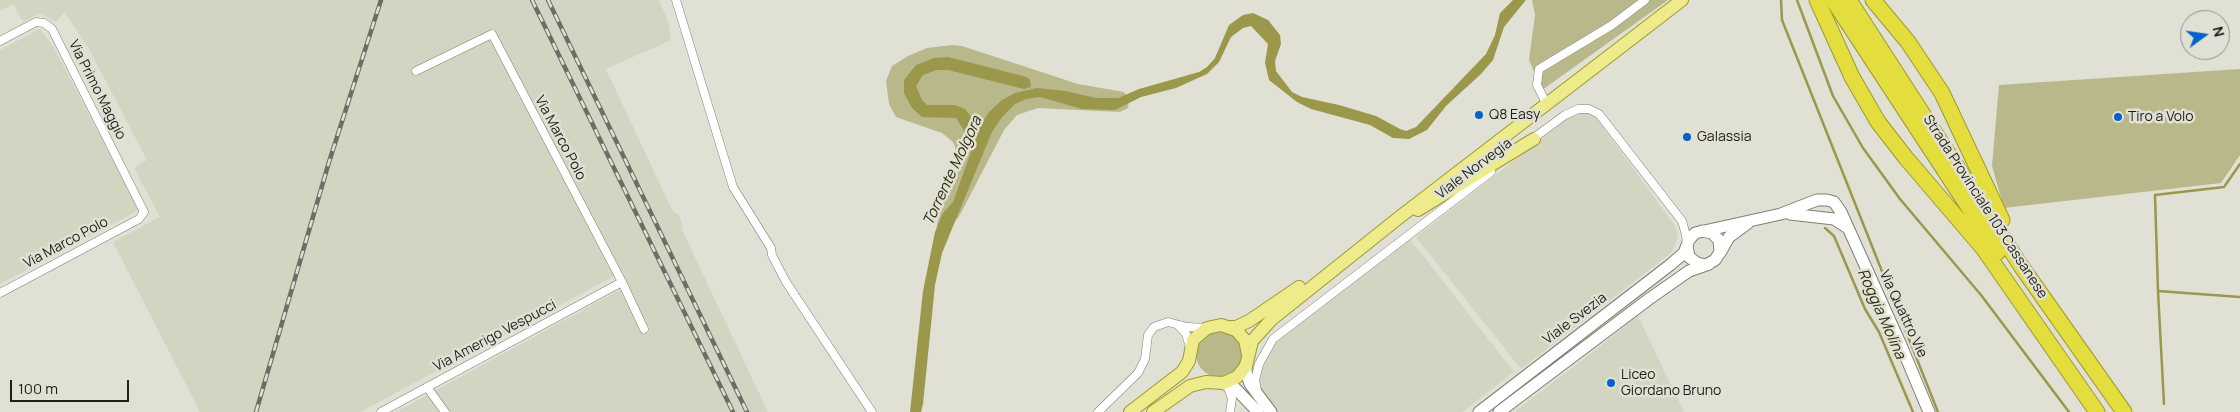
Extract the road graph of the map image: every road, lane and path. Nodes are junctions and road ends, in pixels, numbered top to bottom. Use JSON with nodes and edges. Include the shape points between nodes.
{"nodes":[{"id":1,"x":676,"y":0,"type":"edge"},
{"id":2,"x":1646,"y":0,"type":"edge"},
{"id":3,"x":1682,"y":0,"type":"edge"},
{"id":4,"x":1817,"y":0,"type":"edge"},
{"id":5,"x":1833,"y":0,"type":"edge"},
{"id":6,"x":1849,"y":0,"type":"edge"},
{"id":7,"x":1873,"y":0,"type":"edge"},
{"id":8,"x":0,"y":41,"type":"edge"},
{"id":9,"x":416,"y":71,"type":"dead end"},
{"id":10,"x":1546,"y":104,"type":"junction"},
{"id":11,"x":1534,"y":138,"type":"junction"},
{"id":12,"x":144,"y":214,"type":"joint"},
{"id":13,"x":1781,"y":214,"type":"junction"},
{"id":14,"x":1401,"y":216,"type":"junction"},
{"id":15,"x":1754,"y":220,"type":"junction"},
{"id":16,"x":1849,"y":229,"type":"junction"},
{"id":17,"x":1700,"y":231,"type":"junction"},
{"id":18,"x":1687,"y":246,"type":"junction"},
{"id":19,"x":1719,"y":254,"type":"junction"},
{"id":20,"x":1709,"y":264,"type":"junction"},
{"id":21,"x":622,"y":282,"type":"junction"},
{"id":22,"x":0,"y":293,"type":"edge"},
{"id":23,"x":1178,"y":325,"type":"junction"},
{"id":24,"x":1230,"y":327,"type":"junction"},
{"id":25,"x":1207,"y":328,"type":"junction"},
{"id":26,"x":644,"y":329,"type":"dead end"},
{"id":27,"x":1190,"y":352,"type":"junction"},
{"id":28,"x":1247,"y":360,"type":"junction"},
{"id":29,"x":1216,"y":383,"type":"junction"},
{"id":30,"x":427,"y":387,"type":"junction"},
{"id":31,"x":1259,"y":396,"type":"junction"},
{"id":32,"x":2118,"y":411,"type":"edge"},
{"id":33,"x":381,"y":412,"type":"edge"},
{"id":34,"x":445,"y":412,"type":"edge"},
{"id":35,"x":872,"y":412,"type":"edge"},
{"id":36,"x":1098,"y":412,"type":"edge"},
{"id":37,"x":1130,"y":412,"type":"edge"},
{"id":38,"x":1153,"y":412,"type":"edge"},
{"id":39,"x":1230,"y":412,"type":"edge"},
{"id":40,"x":1258,"y":412,"type":"edge"},
{"id":41,"x":1270,"y":412,"type":"edge"},
{"id":42,"x":1479,"y":412,"type":"edge"},
{"id":43,"x":1498,"y":412,"type":"edge"},
{"id":44,"x":1929,"y":412,"type":"edge"},
{"id":45,"x":2097,"y":412,"type":"edge"}],
"edges":[{"from":1,"to":35,"type":"street","via":[[734,187],[771,248],[786,282]]},
{"from":2,"to":10,"type":"street","via":[[1612,25],[1539,69],[1537,85]]},
{"from":3,"to":10,"type":"main road"},
{"from":4,"to":45,"type":"highway","via":[[1852,77],[1878,122],[1983,248]]},
{"from":5,"to":32,"type":"highway","name":"Strada Provinciale 103 Cassanese","via":[[2010,272]]},
{"from":6,"to":32,"type":"highway","name":"Strada Provinciale 103 Cassanese"},
{"from":7,"to":32,"type":"highway","via":[[1934,80],[2011,237]]},
{"from":8,"to":12,"type":"street","name":"Via Primo Maggio","via":[[36,22],[52,29]]},
{"from":9,"to":21,"type":"street","name":"Via Marco Polo","via":[[492,34]]},
{"from":10,"to":14,"type":"main road"},
{"from":11,"to":14,"type":"main road","via":[[1427,206]]},
{"from":11,"to":18,"type":"street","name":"Viale Norvegia","via":[[1565,114],[1578,109],[1589,109],[1599,114],[1682,221]]},
{"from":11,"to":31,"type":"street","name":"Viale Norvegia","via":[[1274,337],[1255,375]]},
{"from":12,"to":22,"type":"street","name":"Via Marco Polo"},
{"from":13,"to":15,"type":"street","name":"Viale Svezia"},
{"from":13,"to":16,"type":"street","name":"Viale Svezia","via":[[1832,218]]},
{"from":13,"to":16,"type":"street","name":"Viale Svezia","via":[[1817,200],[1831,200]]},
{"from":14,"to":24,"type":"main road","via":[[1269,308],[1239,326]]},
{"from":14,"to":28,"type":"main road","via":[[1264,326],[1252,341]]},
{"from":15,"to":17,"type":"street","name":"Viale Svezia"},
{"from":15,"to":19,"type":"street","name":"Viale Svezia","via":[[1732,234]]},
{"from":16,"to":44,"type":"street","name":"Via Quattro Vie"},
{"from":17,"to":18,"type":"street","name":"Viale Svezia","via":[[1690,237]]},
{"from":17,"to":19,"type":"street","via":[[1716,237]]},
{"from":18,"to":20,"type":"street","via":[[1692,261]]},
{"from":18,"to":42,"type":"street","name":"Viale Svezia","via":[[1670,265]]},
{"from":19,"to":20,"type":"street","name":"Viale Svezia"},
{"from":20,"to":43,"type":"street","name":"Viale Svezia","via":[[1689,271],[1669,285]]},
{"from":21,"to":26,"type":"street","name":"Via Marco Polo"},
{"from":21,"to":30,"type":"street","name":"Via Amerigo Vespucci"},
{"from":23,"to":25,"type":"street"},
{"from":23,"to":27,"type":"street","via":[[1188,338]]},
{"from":23,"to":36,"type":"street","via":[[1168,322],[1152,330],[1141,369]]},
{"from":24,"to":25,"type":"main road","via":[[1218,325]]},
{"from":24,"to":28,"type":"main road","via":[[1244,338]]},
{"from":25,"to":27,"type":"main road","via":[[1195,337]]},
{"from":27,"to":29,"type":"main road","via":[[1195,371]]},
{"from":27,"to":37,"type":"main road","via":[[1182,372]]},
{"from":28,"to":29,"type":"main road","via":[[1237,377]]},
{"from":28,"to":31,"type":"street","via":[[1246,374]]},
{"from":29,"to":38,"type":"main road","via":[[1187,387]]},
{"from":29,"to":39,"type":"street","via":[[1228,388],[1232,398]]},
{"from":29,"to":40,"type":"street","via":[[1234,387]]},
{"from":30,"to":33,"type":"street","name":"Via Amerigo Vespucci"},
{"from":30,"to":34,"type":"street"},
{"from":31,"to":41,"type":"street"}]}
